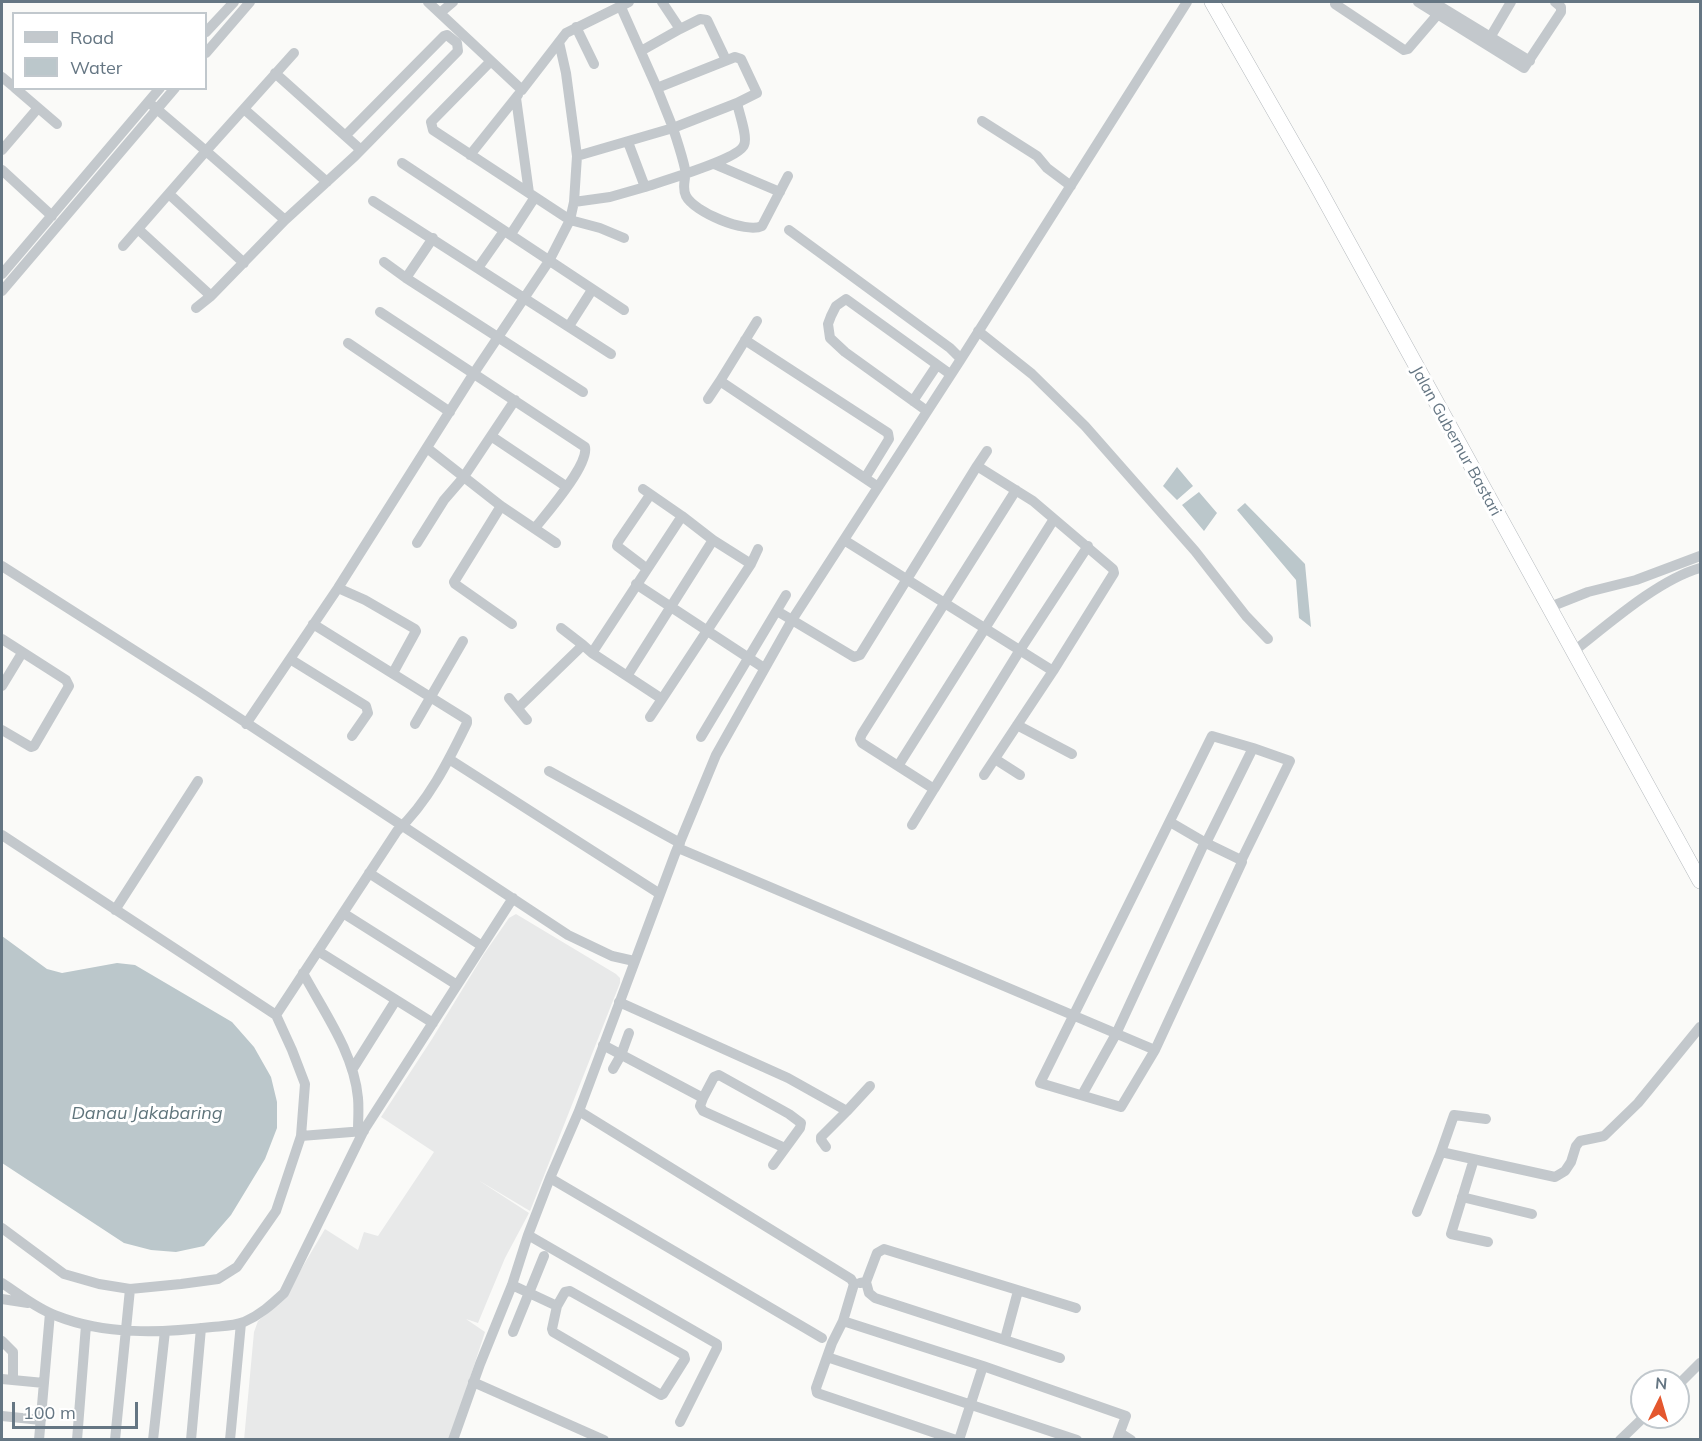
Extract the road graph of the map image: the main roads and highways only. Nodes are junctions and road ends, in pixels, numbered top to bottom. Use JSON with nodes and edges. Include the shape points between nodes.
{"nodes":[{"id":1,"x":1212,"y":2,"type":"edge"},
{"id":2,"x":1701,"y":880,"type":"edge"}],
"edges":[{"from":1,"to":2,"type":"highway","name":"Jalan Gubernur Bastari"}]}
